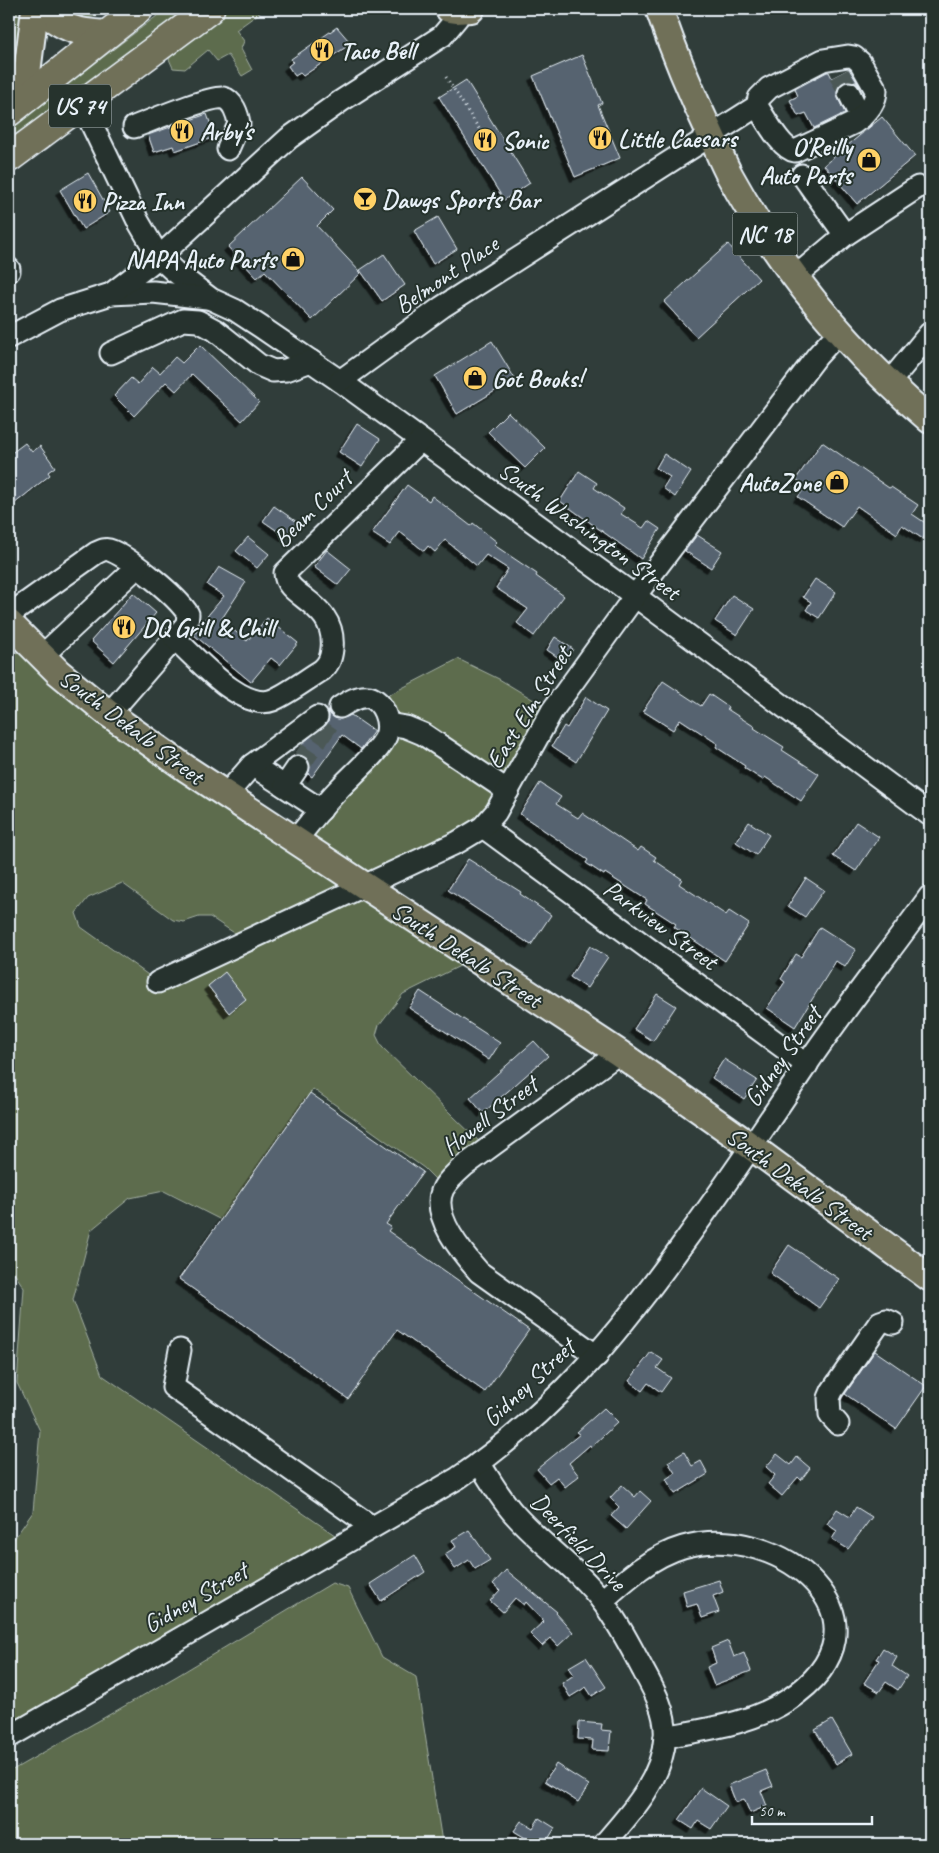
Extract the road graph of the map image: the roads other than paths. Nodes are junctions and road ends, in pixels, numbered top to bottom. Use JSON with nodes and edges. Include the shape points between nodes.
{"nodes":[{"id":1,"x":35,"y":9,"type":"edge"},
{"id":2,"x":39,"y":9,"type":"edge"},
{"id":3,"x":139,"y":9,"type":"edge"},
{"id":4,"x":210,"y":9,"type":"edge"},
{"id":5,"x":460,"y":9,"type":"edge"},
{"id":6,"x":658,"y":9,"type":"edge"},
{"id":7,"x":106,"y":34,"type":"junction"},
{"id":8,"x":849,"y":94,"type":"tunnel mouth"},
{"id":9,"x":82,"y":104,"type":"junction"},
{"id":10,"x":757,"y":106,"type":"junction"},
{"id":11,"x":12,"y":110,"type":"edge"},
{"id":12,"x":861,"y":118,"type":"junction"},
{"id":13,"x":134,"y":127,"type":"dead end"},
{"id":14,"x":711,"y":136,"type":"junction"},
{"id":15,"x":228,"y":149,"type":"dead end"},
{"id":16,"x":9,"y":158,"type":"edge"},
{"id":17,"x":802,"y":175,"type":"dead end"},
{"id":18,"x":918,"y":187,"type":"dead end"},
{"id":19,"x":845,"y":235,"type":"junction"},
{"id":20,"x":159,"y":257,"type":"junction"},
{"id":21,"x":795,"y":277,"type":"junction"},
{"id":22,"x":111,"y":294,"type":"junction"},
{"id":23,"x":218,"y":302,"type":"junction"},
{"id":24,"x":215,"y":330,"type":"junction"},
{"id":25,"x":839,"y":332,"type":"junction"},
{"id":26,"x":930,"y":333,"type":"edge"},
{"id":27,"x":9,"y":337,"type":"edge"},
{"id":28,"x":111,"y":352,"type":"dead end"},
{"id":29,"x":311,"y":361,"type":"junction"},
{"id":30,"x":340,"y":381,"type":"junction"},
{"id":31,"x":889,"y":383,"type":"junction"},
{"id":32,"x":930,"y":420,"type":"edge"},
{"id":33,"x":420,"y":441,"type":"junction"},
{"id":34,"x":137,"y":567,"type":"junction"},
{"id":35,"x":635,"y":596,"type":"junction"},
{"id":36,"x":9,"y":615,"type":"edge"},
{"id":37,"x":9,"y":623,"type":"edge"},
{"id":38,"x":176,"y":638,"type":"junction"},
{"id":39,"x":42,"y":656,"type":"junction"},
{"id":40,"x":340,"y":707,"type":"tunnel mouth"},
{"id":41,"x":109,"y":714,"type":"junction"},
{"id":42,"x":317,"y":718,"type":"dead end"},
{"id":43,"x":388,"y":724,"type":"junction"},
{"id":44,"x":252,"y":765,"type":"junction"},
{"id":45,"x":298,"y":767,"type":"tunnel mouth"},
{"id":46,"x":284,"y":786,"type":"junction"},
{"id":47,"x":508,"y":791,"type":"junction"},
{"id":48,"x":226,"y":795,"type":"junction"},
{"id":49,"x":321,"y":810,"type":"junction"},
{"id":50,"x":930,"y":815,"type":"edge"},
{"id":51,"x":483,"y":827,"type":"junction"},
{"id":52,"x":295,"y":841,"type":"junction"},
{"id":53,"x":363,"y":885,"type":"junction"},
{"id":54,"x":930,"y":896,"type":"edge"},
{"id":55,"x":158,"y":982,"type":"dead end"},
{"id":56,"x":619,"y":1053,"type":"junction"},
{"id":57,"x":807,"y":1065,"type":"junction"},
{"id":58,"x":752,"y":1147,"type":"junction"},
{"id":59,"x":930,"y":1278,"type":"edge"},
{"id":60,"x":892,"y":1323,"type":"dead end"},
{"id":61,"x":180,"y":1350,"type":"dead end"},
{"id":62,"x":596,"y":1356,"type":"junction"},
{"id":63,"x":838,"y":1424,"type":"dead end"},
{"id":64,"x":480,"y":1463,"type":"junction"},
{"id":65,"x":372,"y":1527,"type":"junction"},
{"id":66,"x":602,"y":1602,"type":"junction"},
{"id":67,"x":9,"y":1737,"type":"edge"},
{"id":68,"x":666,"y":1737,"type":"junction"},
{"id":69,"x":604,"y":1844,"type":"edge"}],
"edges":[{"from":1,"to":11,"type":"main road","via":[[27,72]]},
{"from":2,"to":7,"type":"main road","via":[[76,31]]},
{"from":3,"to":7,"type":"highway","number":"US 74"},
{"from":4,"to":9,"type":"highway","number":"US 74"},
{"from":5,"to":20,"type":"street","via":[[442,36],[289,138]]},
{"from":6,"to":14,"type":"main road","number":"NC 18"},
{"from":7,"to":11,"type":"highway","number":"US 74"},
{"from":8,"to":12,"type":"street"},
{"from":9,"to":16,"type":"highway","number":"US 74"},
{"from":9,"to":20,"type":"street","name":"South Washington Street","via":[[138,221]]},
{"from":10,"to":12,"type":"street","via":[[785,146],[795,152]]},
{"from":10,"to":12,"type":"street","via":[[761,95],[769,88],[824,60],[839,63],[854,57],[876,90],[872,104]]},
{"from":10,"to":14,"type":"street","name":"Belmont Place"},
{"from":13,"to":15,"type":"street","via":[[205,101],[223,98],[233,105],[239,124]]},
{"from":14,"to":21,"type":"main road","number":"NC 18","via":[[751,213]]},
{"from":14,"to":30,"type":"street","name":"Belmont Place","via":[[442,308]]},
{"from":17,"to":19,"type":"street"},
{"from":18,"to":19,"type":"street"},
{"from":19,"to":21,"type":"street"},
{"from":20,"to":22,"type":"street"},
{"from":20,"to":23,"type":"street","name":"South Washington Street"},
{"from":21,"to":25,"type":"main road","number":"NC 18"},
{"from":22,"to":23,"type":"street","name":"South Washington Street","via":[[153,292]]},
{"from":22,"to":27,"type":"street","via":[[53,314]]},
{"from":23,"to":24,"type":"street"},
{"from":23,"to":29,"type":"street","name":"South Washington Street"},
{"from":24,"to":28,"type":"street","via":[[198,321],[183,320]]},
{"from":24,"to":29,"type":"street","via":[[259,365],[273,371]]},
{"from":25,"to":31,"type":"main road","number":"NC 18"},
{"from":25,"to":35,"type":"street","name":"East Elm Street","via":[[817,356]]},
{"from":26,"to":31,"type":"street"},
{"from":29,"to":30,"type":"street","name":"South Washington Street"},
{"from":30,"to":33,"type":"street","name":"South Washington Street"},
{"from":31,"to":32,"type":"main road","number":"NC 18"},
{"from":33,"to":35,"type":"street","name":"South Washington Street"},
{"from":33,"to":38,"type":"street","name":"Beam Court","via":[[286,573],[287,582],[325,616],[329,625],[333,636],[327,666],[272,700],[258,701],[238,694],[222,682]]},
{"from":34,"to":36,"type":"street","via":[[104,549]]},
{"from":34,"to":38,"type":"street","via":[[170,593],[188,614],[187,624]]},
{"from":34,"to":39,"type":"street"},
{"from":35,"to":47,"type":"street","name":"East Elm Street","via":[[552,711]]},
{"from":35,"to":50,"type":"street","name":"South Washington Street"},
{"from":37,"to":39,"type":"main road","name":"South Dekalb Street"},
{"from":38,"to":41,"type":"street"},
{"from":39,"to":41,"type":"main road","name":"South Dekalb Street"},
{"from":40,"to":43,"type":"street","via":[[352,700],[370,697],[384,711]]},
{"from":41,"to":48,"type":"main road","name":"South Dekalb Street"},
{"from":42,"to":44,"type":"street"},
{"from":43,"to":47,"type":"street","via":[[423,734]]},
{"from":43,"to":49,"type":"street","via":[[383,742]]},
{"from":44,"to":46,"type":"street"},
{"from":44,"to":48,"type":"street"},
{"from":45,"to":46,"type":"street"},
{"from":46,"to":49,"type":"street"},
{"from":47,"to":51,"type":"street","name":"East Elm Street"},
{"from":48,"to":52,"type":"main road","name":"South Dekalb Street"},
{"from":49,"to":52,"type":"street"},
{"from":51,"to":53,"type":"street","name":"East Elm Street","via":[[458,842]]},
{"from":51,"to":57,"type":"street","name":"Parkview Street"},
{"from":52,"to":53,"type":"main road","name":"South Dekalb Street"},
{"from":53,"to":55,"type":"street","name":"East Elm Street"},
{"from":53,"to":56,"type":"main road","name":"South Dekalb Street"},
{"from":54,"to":57,"type":"street","name":"Gidney Street"},
{"from":56,"to":58,"type":"main road","name":"South Dekalb Street"},
{"from":56,"to":62,"type":"street","name":"Howell Street","via":[[464,1166],[444,1188],[440,1201],[450,1233],[479,1272]]},
{"from":57,"to":58,"type":"street","name":"Gidney Street"},
{"from":58,"to":59,"type":"main road","name":"South Dekalb Street"},
{"from":58,"to":62,"type":"street","name":"Gidney Street","via":[[650,1290]]},
{"from":60,"to":63,"type":"street","via":[[880,1322],[832,1391],[830,1416]]},
{"from":61,"to":65,"type":"street","via":[[173,1387]]},
{"from":62,"to":64,"type":"street","name":"Gidney Street","via":[[536,1417]]},
{"from":64,"to":65,"type":"street","name":"Gidney Street"},
{"from":64,"to":66,"type":"street","name":"Deerfield Drive","via":[[516,1516]]},
{"from":65,"to":67,"type":"street","name":"Gidney Street"},
{"from":66,"to":68,"type":"street","name":"Deerfield Drive","via":[[655,1691]]},
{"from":66,"to":68,"type":"street","via":[[653,1560],[682,1547],[715,1541],[749,1546],[782,1560],[808,1576],[828,1599],[836,1629],[833,1644],[822,1666],[806,1686],[763,1714]]},
{"from":68,"to":69,"type":"street","name":"Deerfield Drive","via":[[656,1773],[645,1794]]}]}
